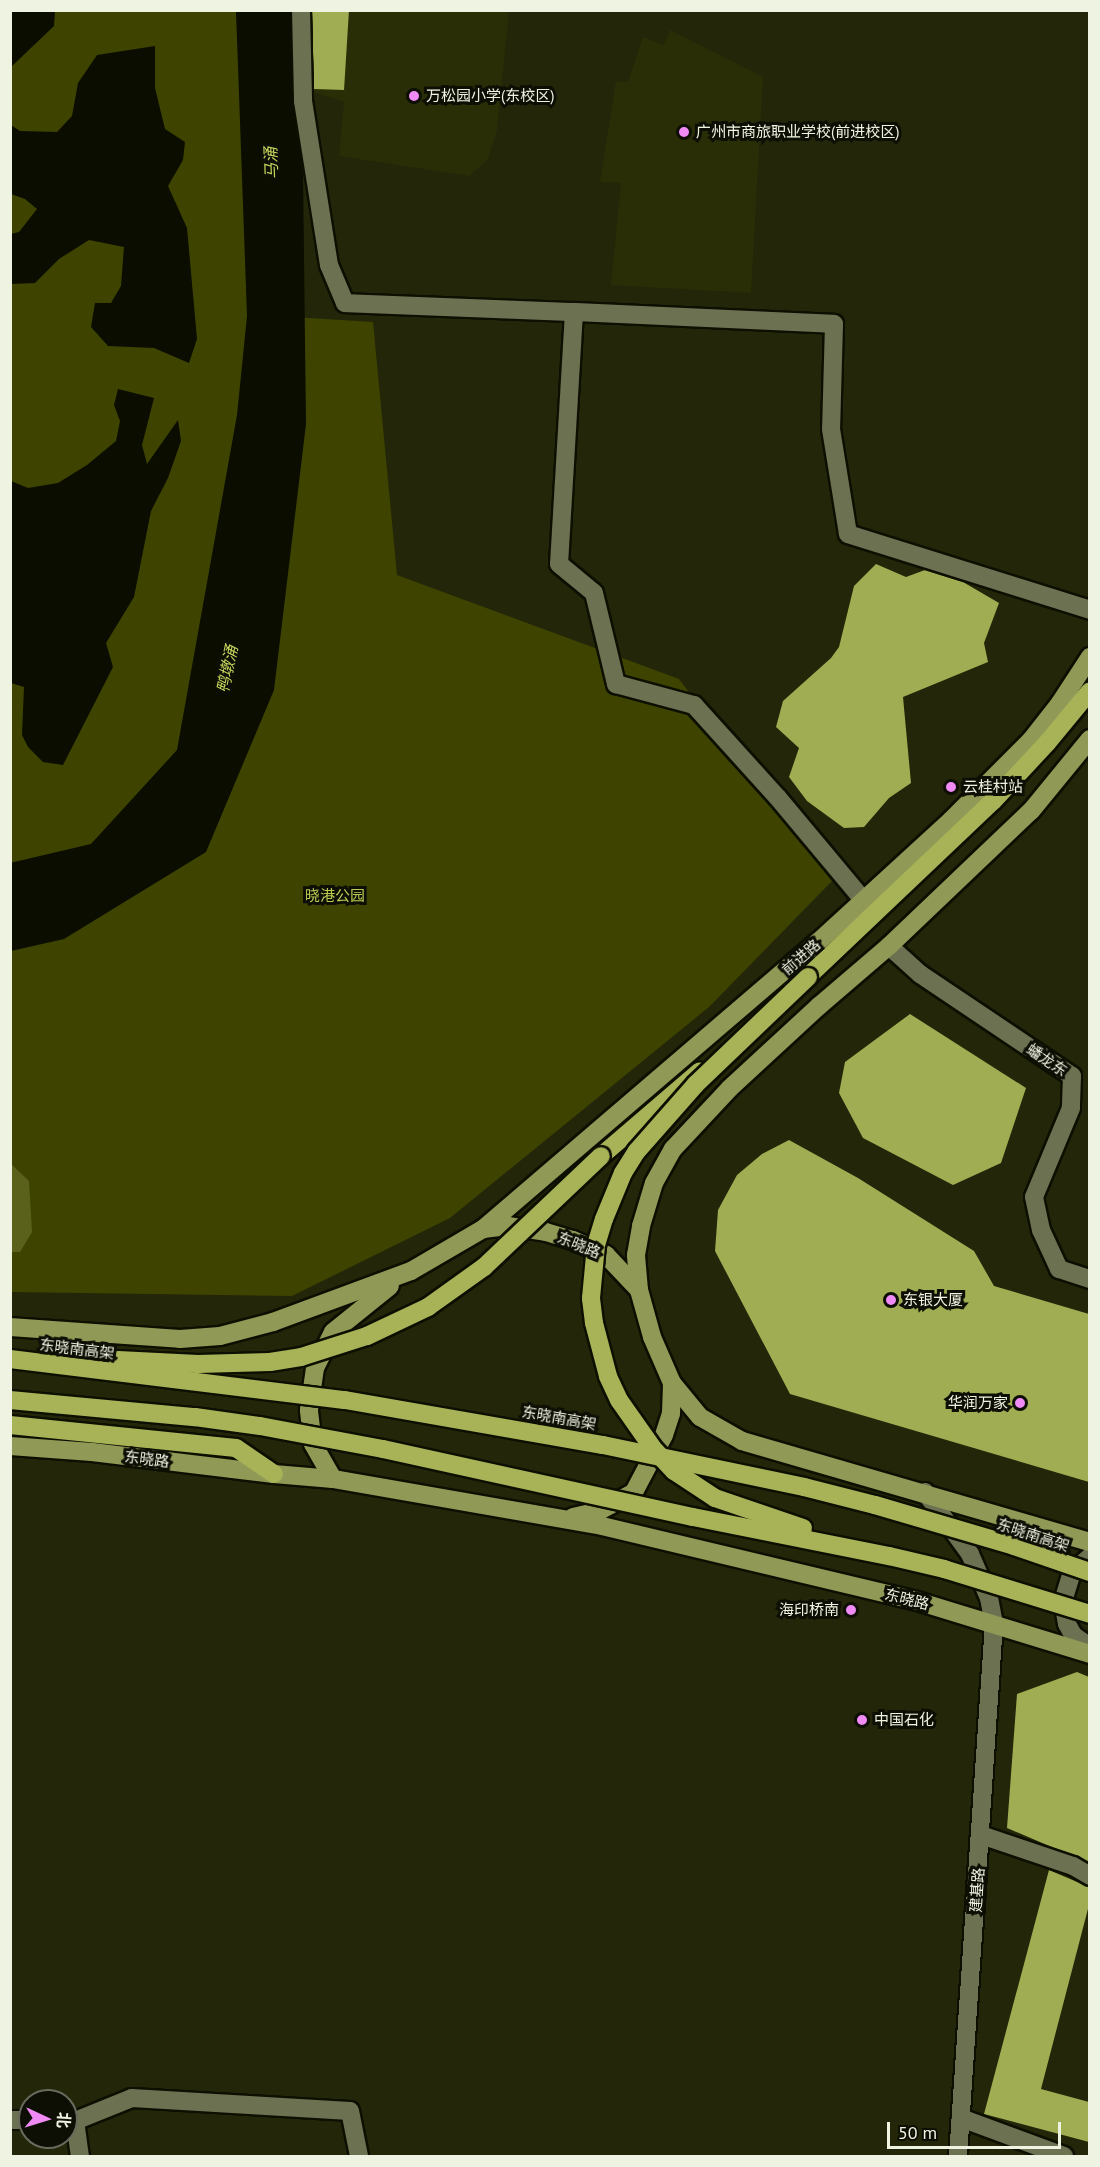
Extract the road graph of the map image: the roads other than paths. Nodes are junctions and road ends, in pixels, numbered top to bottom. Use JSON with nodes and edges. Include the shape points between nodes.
{"nodes":[{"id":1,"x":301,"y":10,"type":"edge"},
{"id":2,"x":574,"y":312,"type":"junction"},
{"id":3,"x":1089,"y":610,"type":"edge"},
{"id":4,"x":1089,"y":657,"type":"edge"},
{"id":5,"x":1089,"y":691,"type":"edge"},
{"id":6,"x":1089,"y":739,"type":"edge"},
{"id":7,"x":864,"y":901,"type":"junction"},
{"id":8,"x":889,"y":946,"type":"junction"},
{"id":9,"x":808,"y":977,"type":"junction"},
{"id":10,"x":483,"y":1229,"type":"junction"},
{"id":11,"x":411,"y":1271,"type":"junction"},
{"id":12,"x":1089,"y":1279,"type":"edge"},
{"id":13,"x":639,"y":1290,"type":"junction"},
{"id":14,"x":10,"y":1328,"type":"edge"},
{"id":15,"x":10,"y":1357,"type":"edge"},
{"id":16,"x":672,"y":1383,"type":"junction"},
{"id":17,"x":10,"y":1400,"type":"edge"},
{"id":18,"x":10,"y":1425,"type":"edge"},
{"id":19,"x":10,"y":1446,"type":"edge"},
{"id":20,"x":274,"y":1474,"type":"junction"},
{"id":21,"x":333,"y":1479,"type":"junction"},
{"id":22,"x":925,"y":1492,"type":"junction"},
{"id":23,"x":566,"y":1519,"type":"junction"},
{"id":24,"x":1089,"y":1542,"type":"edge"},
{"id":25,"x":889,"y":1556,"type":"junction"},
{"id":26,"x":1089,"y":1557,"type":"edge"},
{"id":27,"x":1089,"y":1572,"type":"edge"},
{"id":28,"x":1089,"y":1614,"type":"edge"},
{"id":29,"x":994,"y":1623,"type":"junction"},
{"id":30,"x":1089,"y":1647,"type":"edge"},
{"id":31,"x":1089,"y":1653,"type":"edge"},
{"id":32,"x":981,"y":1835,"type":"junction"},
{"id":33,"x":1089,"y":1876,"type":"edge"},
{"id":34,"x":78,"y":2118,"type":"edge"},
{"id":35,"x":960,"y":2118,"type":"junction"},
{"id":36,"x":359,"y":2157,"type":"edge"},
{"id":37,"x":958,"y":2157,"type":"edge"},
{"id":38,"x":1064,"y":2157,"type":"edge"}],
"edges":[{"from":1,"to":2,"type":"street","via":[[303,101],[329,265],[345,303]]},
{"from":2,"to":3,"type":"street","via":[[834,324],[831,429],[848,534]]},
{"from":2,"to":7,"type":"street","via":[[560,564],[594,593],[616,684],[694,705]]},
{"from":4,"to":7,"type":"main road","name":"前进路","via":[[1031,740],[970,803]]},
{"from":5,"to":9,"type":"highway","via":[[993,801]]},
{"from":6,"to":8,"type":"main road","via":[[1031,811]]},
{"from":7,"to":10,"type":"main road","name":"前进路"},
{"from":8,"to":12,"type":"street","name":"蟠龙东","via":[[920,974],[1072,1076],[1071,1108],[1034,1197],[1041,1230],[1059,1269]]},
{"from":8,"to":13,"type":"main road","via":[[745,1074],[673,1149],[654,1183],[640,1226],[636,1254]]},
{"from":9,"to":15,"type":"highway","bridge":true,"via":[[601,1156],[484,1267],[399,1323],[333,1348],[270,1362],[198,1364]]},
{"from":9,"to":25,"type":"highway","bridge":true,"via":[[672,1109],[623,1173],[596,1245],[591,1299],[594,1323],[608,1376],[619,1400],[674,1471],[701,1490],[738,1507]]},
{"from":10,"to":11,"type":"main road","name":"东晓路"},
{"from":10,"to":13,"type":"main road","name":"东晓路","via":[[508,1226],[573,1240],[606,1255]]},
{"from":11,"to":14,"type":"main road","name":"东晓路","via":[[273,1322],[220,1336],[180,1339]]},
{"from":11,"to":21,"type":"main road","via":[[333,1332],[315,1368],[309,1410],[314,1444]]},
{"from":13,"to":16,"type":"main road","name":"东晓路","via":[[652,1337]]},
{"from":15,"to":27,"type":"highway","name":"东晓南高架","bridge":true,"via":[[345,1401],[603,1444],[865,1503]]},
{"from":16,"to":22,"type":"main road","name":"东晓路","via":[[700,1418],[742,1441]]},
{"from":16,"to":23,"type":"main road","via":[[671,1413],[664,1435],[634,1492],[599,1511]]},
{"from":17,"to":25,"type":"highway","bridge":true,"via":[[260,1426]]},
{"from":18,"to":20,"type":"highway","via":[[236,1448]]},
{"from":19,"to":20,"type":"main road","name":"东晓路"},
{"from":20,"to":21,"type":"main road","name":"东晓路"},
{"from":21,"to":23,"type":"main road","name":"东晓路"},
{"from":22,"to":24,"type":"main road","name":"东晓路"},
{"from":22,"to":29,"type":"street","name":"建基路","via":[[970,1554],[989,1598]]},
{"from":23,"to":29,"type":"main road","name":"东晓路","via":[[917,1601]]},
{"from":25,"to":28,"type":"highway","bridge":true,"via":[[945,1569]]},
{"from":26,"to":30,"type":"street","via":[[1072,1572],[1063,1600],[1073,1635]]},
{"from":29,"to":31,"type":"main road","name":"东晓路"},
{"from":29,"to":32,"type":"street","name":"建基路"},
{"from":32,"to":33,"type":"street","via":[[1073,1866]]},
{"from":32,"to":35,"type":"street","name":"建基路"},
{"from":34,"to":36,"type":"street","via":[[132,2098],[350,2111]]},
{"from":35,"to":37,"type":"street","name":"建基路"},
{"from":35,"to":38,"type":"street"}]}
